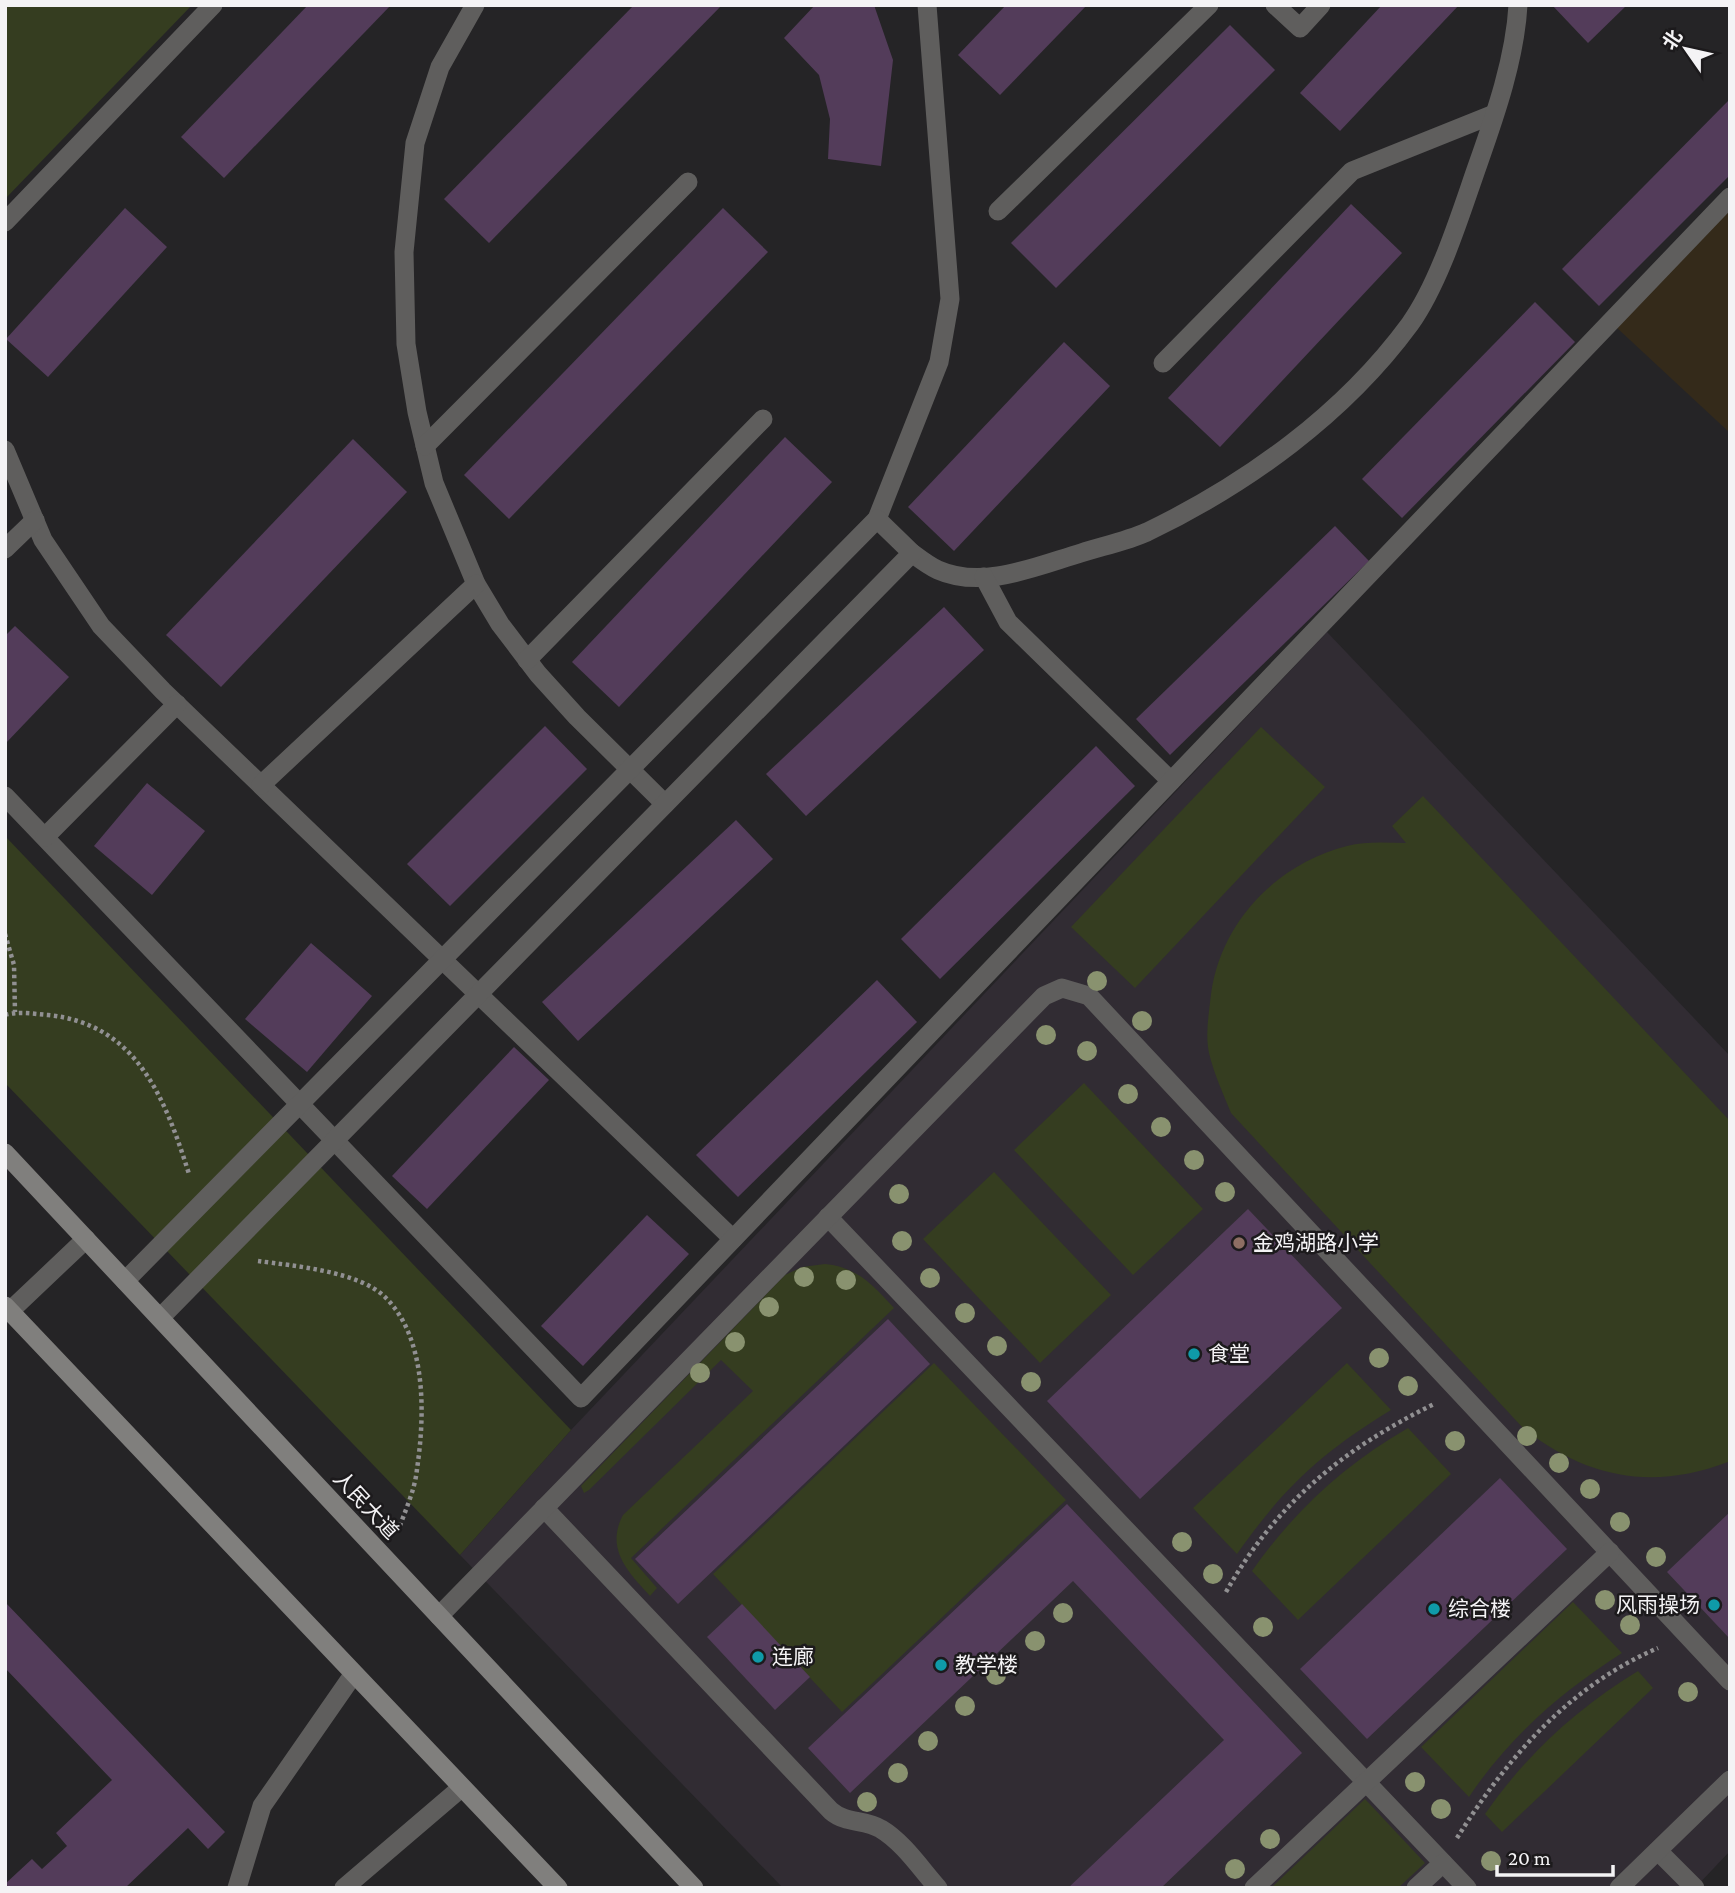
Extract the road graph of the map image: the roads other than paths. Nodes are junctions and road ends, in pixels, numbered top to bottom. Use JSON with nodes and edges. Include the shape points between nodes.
{"nodes":[{"id":1,"x":213,"y":5,"type":"edge"},
{"id":2,"x":927,"y":5,"type":"edge"},
{"id":3,"x":1209,"y":5,"type":"edge"},
{"id":4,"x":1275,"y":5,"type":"edge"},
{"id":5,"x":1321,"y":5,"type":"edge"},
{"id":6,"x":1518,"y":5,"type":"edge"},
{"id":7,"x":468,"y":8,"type":"edge"},
{"id":8,"x":1494,"y":114,"type":"junction"},
{"id":9,"x":688,"y":182,"type":"dead end"},
{"id":10,"x":1730,"y":197,"type":"edge"},
{"id":11,"x":998,"y":211,"type":"dead end"},
{"id":12,"x":5,"y":222,"type":"edge"},
{"id":13,"x":1163,"y":363,"type":"dead end"},
{"id":14,"x":763,"y":419,"type":"dead end"},
{"id":15,"x":425,"y":446,"type":"junction"},
{"id":16,"x":5,"y":450,"type":"edge"},
{"id":17,"x":877,"y":519,"type":"junction"},
{"id":18,"x":35,"y":520,"type":"junction"},
{"id":19,"x":5,"y":549,"type":"edge"},
{"id":20,"x":912,"y":553,"type":"junction"},
{"id":21,"x":984,"y":577,"type":"junction"},
{"id":22,"x":476,"y":584,"type":"junction"},
{"id":23,"x":527,"y":660,"type":"junction"},
{"id":24,"x":177,"y":704,"type":"junction"},
{"id":25,"x":630,"y":769,"type":"junction"},
{"id":26,"x":1171,"y":781,"type":"junction"},
{"id":27,"x":261,"y":785,"type":"junction"},
{"id":28,"x":5,"y":796,"type":"edge"},
{"id":29,"x":665,"y":804,"type":"junction"},
{"id":30,"x":44,"y":837,"type":"junction"},
{"id":31,"x":442,"y":960,"type":"junction"},
{"id":32,"x":478,"y":995,"type":"junction"},
{"id":33,"x":300,"y":1103,"type":"junction"},
{"id":34,"x":335,"y":1140,"type":"junction"},
{"id":35,"x":5,"y":1153,"type":"edge"},
{"id":36,"x":828,"y":1217,"type":"junction"},
{"id":37,"x":86,"y":1239,"type":"junction"},
{"id":38,"x":733,"y":1239,"type":"junction"},
{"id":39,"x":125,"y":1281,"type":"junction"},
{"id":40,"x":8,"y":1308,"type":"edge"},
{"id":41,"x":160,"y":1318,"type":"junction"},
{"id":42,"x":544,"y":1508,"type":"junction"},
{"id":43,"x":1610,"y":1552,"type":"junction"},
{"id":44,"x":439,"y":1616,"type":"junction"},
{"id":45,"x":353,"y":1675,"type":"junction"},
{"id":46,"x":1730,"y":1681,"type":"edge"},
{"id":47,"x":1730,"y":1780,"type":"edge"},
{"id":48,"x":1367,"y":1783,"type":"junction"},
{"id":49,"x":461,"y":1788,"type":"junction"},
{"id":50,"x":1658,"y":1850,"type":"junction"},
{"id":51,"x":1443,"y":1863,"type":"junction"},
{"id":52,"x":237,"y":1888,"type":"edge"},
{"id":53,"x":344,"y":1888,"type":"edge"},
{"id":54,"x":558,"y":1888,"type":"edge"},
{"id":55,"x":694,"y":1888,"type":"edge"},
{"id":56,"x":938,"y":1888,"type":"edge"},
{"id":57,"x":1254,"y":1888,"type":"edge"},
{"id":58,"x":1416,"y":1888,"type":"edge"},
{"id":59,"x":1467,"y":1888,"type":"edge"},
{"id":60,"x":1619,"y":1888,"type":"edge"},
{"id":61,"x":1695,"y":1888,"type":"edge"}],
"edges":[{"from":1,"to":12,"type":"lane"},
{"from":2,"to":17,"type":"lane","via":[[950,299],[939,362]]},
{"from":3,"to":11,"type":"lane"},
{"from":4,"to":5,"type":"lane","via":[[1300,28]]},
{"from":6,"to":8,"type":"lane","via":[[1516,31]]},
{"from":7,"to":15,"type":"lane","via":[[440,67],[415,144],[404,252],[407,344]]},
{"from":8,"to":13,"type":"lane","via":[[1352,171]]},
{"from":8,"to":21,"type":"lane","via":[[1450,246],[1411,322],[1315,424],[1245,478],[1145,533],[1018,572]]},
{"from":9,"to":15,"type":"lane"},
{"from":10,"to":26,"type":"lane"},
{"from":14,"to":23,"type":"lane"},
{"from":15,"to":22,"type":"lane","via":[[434,483]]},
{"from":16,"to":18,"type":"lane"},
{"from":17,"to":20,"type":"lane"},
{"from":17,"to":25,"type":"lane"},
{"from":18,"to":19,"type":"lane"},
{"from":18,"to":24,"type":"lane","via":[[43,540],[100,626]]},
{"from":20,"to":21,"type":"lane","via":[[937,570],[967,579]]},
{"from":20,"to":29,"type":"lane"},
{"from":21,"to":26,"type":"lane","via":[[1008,622]]},
{"from":22,"to":23,"type":"lane"},
{"from":22,"to":27,"type":"lane"},
{"from":23,"to":25,"type":"lane"},
{"from":24,"to":27,"type":"lane"},
{"from":24,"to":30,"type":"lane"},
{"from":25,"to":29,"type":"lane"},
{"from":25,"to":31,"type":"lane"},
{"from":26,"to":38,"type":"lane"},
{"from":27,"to":31,"type":"lane"},
{"from":28,"to":30,"type":"lane"},
{"from":29,"to":32,"type":"lane"},
{"from":30,"to":33,"type":"lane"},
{"from":31,"to":32,"type":"lane"},
{"from":31,"to":33,"type":"lane"},
{"from":32,"to":34,"type":"lane"},
{"from":32,"to":38,"type":"lane"},
{"from":33,"to":34,"type":"lane"},
{"from":33,"to":39,"type":"lane"},
{"from":34,"to":38,"type":"lane","via":[[581,1398]]},
{"from":34,"to":41,"type":"lane"},
{"from":35,"to":37,"type":"main road","name":"人民大道"},
{"from":36,"to":42,"type":"lane"},
{"from":36,"to":43,"type":"lane","via":[[1044,996],[1062,988],[1080,991]]},
{"from":36,"to":48,"type":"lane"},
{"from":37,"to":39,"type":"main road","name":"人民大道"},
{"from":37,"to":40,"type":"lane"},
{"from":39,"to":41,"type":"main road","name":"人民大道"},
{"from":40,"to":45,"type":"main road"},
{"from":41,"to":44,"type":"main road","name":"人民大道"},
{"from":42,"to":44,"type":"lane"},
{"from":42,"to":56,"type":"lane","via":[[831,1811],[839,1818],[874,1825],[891,1835]]},
{"from":43,"to":46,"type":"lane"},
{"from":43,"to":48,"type":"lane"},
{"from":44,"to":55,"type":"main road","name":"人民大道"},
{"from":45,"to":49,"type":"main road"},
{"from":45,"to":52,"type":"lane","via":[[262,1806]]},
{"from":47,"to":50,"type":"lane"},
{"from":48,"to":51,"type":"lane"},
{"from":48,"to":57,"type":"lane"},
{"from":49,"to":53,"type":"lane"},
{"from":49,"to":54,"type":"main road"},
{"from":50,"to":60,"type":"lane"},
{"from":50,"to":61,"type":"lane"},
{"from":51,"to":58,"type":"lane"},
{"from":51,"to":59,"type":"lane"}]}
